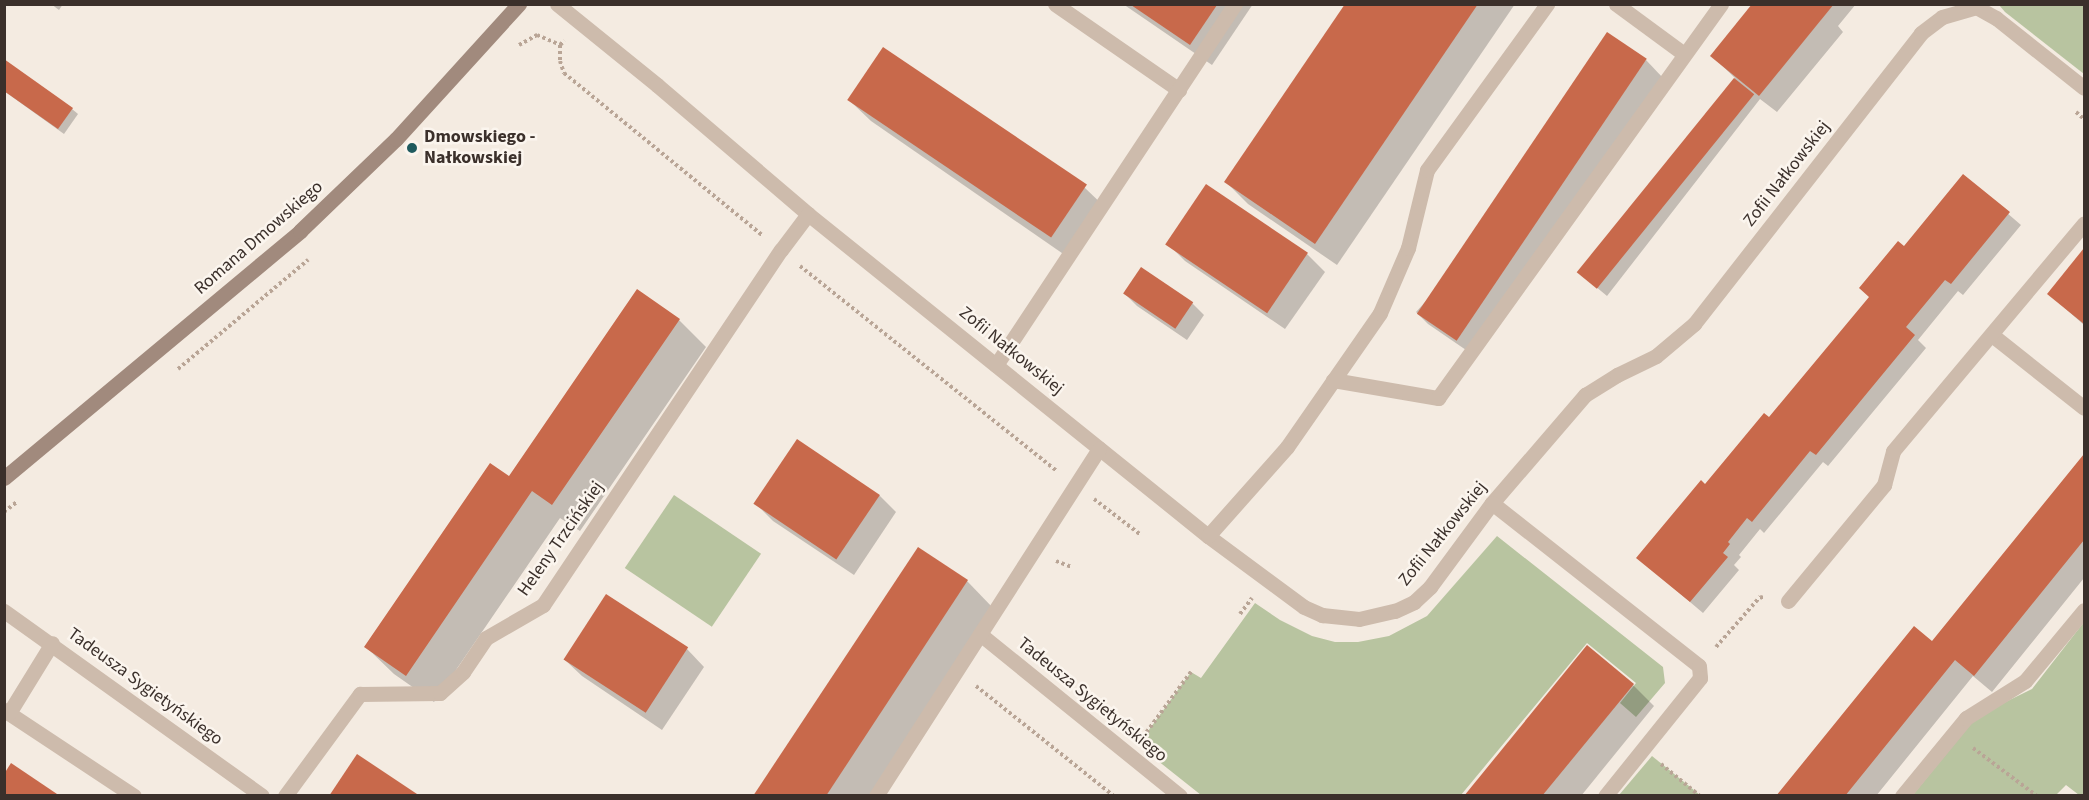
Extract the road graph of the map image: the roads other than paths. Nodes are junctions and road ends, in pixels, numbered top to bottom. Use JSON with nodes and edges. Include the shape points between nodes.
{"nodes":[{"id":1,"x":519,"y":4,"type":"edge"},
{"id":2,"x":557,"y":4,"type":"edge"},
{"id":3,"x":1055,"y":4,"type":"edge"},
{"id":4,"x":1236,"y":4,"type":"edge"},
{"id":5,"x":1547,"y":4,"type":"edge"},
{"id":6,"x":1616,"y":4,"type":"edge"},
{"id":7,"x":1721,"y":4,"type":"edge"},
{"id":8,"x":1684,"y":54,"type":"junction"},
{"id":9,"x":2085,"y":88,"type":"edge"},
{"id":10,"x":1179,"y":90,"type":"junction"},
{"id":11,"x":808,"y":214,"type":"junction"},
{"id":12,"x":2085,"y":223,"type":"edge"},
{"id":13,"x":1992,"y":335,"type":"junction"},
{"id":14,"x":996,"y":364,"type":"junction"},
{"id":15,"x":1333,"y":380,"type":"junction"},
{"id":16,"x":2085,"y":408,"type":"edge"},
{"id":17,"x":1100,"y":448,"type":"junction"},
{"id":18,"x":4,"y":478,"type":"edge"},
{"id":19,"x":1492,"y":503,"type":"junction"},
{"id":20,"x":1208,"y":536,"type":"junction"},
{"id":21,"x":1788,"y":600,"type":"road end"},
{"id":22,"x":4,"y":610,"type":"edge"},
{"id":23,"x":2085,"y":610,"type":"edge"},
{"id":24,"x":980,"y":634,"type":"junction"},
{"id":25,"x":52,"y":643,"type":"junction"},
{"id":26,"x":7,"y":711,"type":"edge"},
{"id":27,"x":134,"y":795,"type":"edge"},
{"id":28,"x":262,"y":795,"type":"edge"},
{"id":29,"x":285,"y":795,"type":"edge"},
{"id":30,"x":876,"y":795,"type":"edge"},
{"id":31,"x":1180,"y":795,"type":"edge"},
{"id":32,"x":1605,"y":795,"type":"edge"},
{"id":33,"x":1902,"y":795,"type":"edge"}],
"edges":[{"from":1,"to":18,"type":"street","name":"Romana Dmowskiego","via":[[396,139],[300,231]]},
{"from":2,"to":11,"type":"lane","name":"Zofii Nałkowskiej"},
{"from":3,"to":10,"type":"lane"},
{"from":4,"to":10,"type":"lane"},
{"from":5,"to":15,"type":"lane","via":[[1427,170],[1408,248],[1380,314]]},
{"from":6,"to":8,"type":"lane"},
{"from":7,"to":8,"type":"lane"},
{"from":8,"to":15,"type":"lane","via":[[1438,398]]},
{"from":9,"to":19,"type":"lane","name":"Zofii Nałkowskiej","via":[[1996,18],[1976,7],[1942,17],[1921,33],[1694,324],[1656,356],[1585,395]]},
{"from":10,"to":14,"type":"lane"},
{"from":11,"to":14,"type":"lane","name":"Zofii Nałkowskiej"},
{"from":11,"to":29,"type":"lane","name":"Heleny Trzcińskiej","via":[[543,605],[486,638],[463,672],[440,693],[360,694]]},
{"from":12,"to":13,"type":"lane"},
{"from":13,"to":16,"type":"lane"},
{"from":13,"to":21,"type":"lane","via":[[1893,451],[1884,485]]},
{"from":14,"to":17,"type":"lane","name":"Zofii Nałkowskiej"},
{"from":15,"to":20,"type":"lane","via":[[1287,447]]},
{"from":17,"to":20,"type":"lane","name":"Zofii Nałkowskiej"},
{"from":17,"to":24,"type":"lane"},
{"from":19,"to":20,"type":"lane","name":"Zofii Nałkowskiej","via":[[1450,562],[1414,602],[1359,620],[1322,615],[1304,607]]},
{"from":19,"to":32,"type":"lane","via":[[1699,666],[1700,678]]},
{"from":22,"to":25,"type":"lane","name":"Tadeusza Sygietyńskiego"},
{"from":23,"to":33,"type":"lane","via":[[2025,681],[1966,718]]},
{"from":24,"to":30,"type":"lane"},
{"from":24,"to":31,"type":"lane","name":"Tadeusza Sygietyńskiego"},
{"from":25,"to":26,"type":"lane"},
{"from":25,"to":28,"type":"lane","name":"Tadeusza Sygietyńskiego"},
{"from":26,"to":27,"type":"lane"}]}
